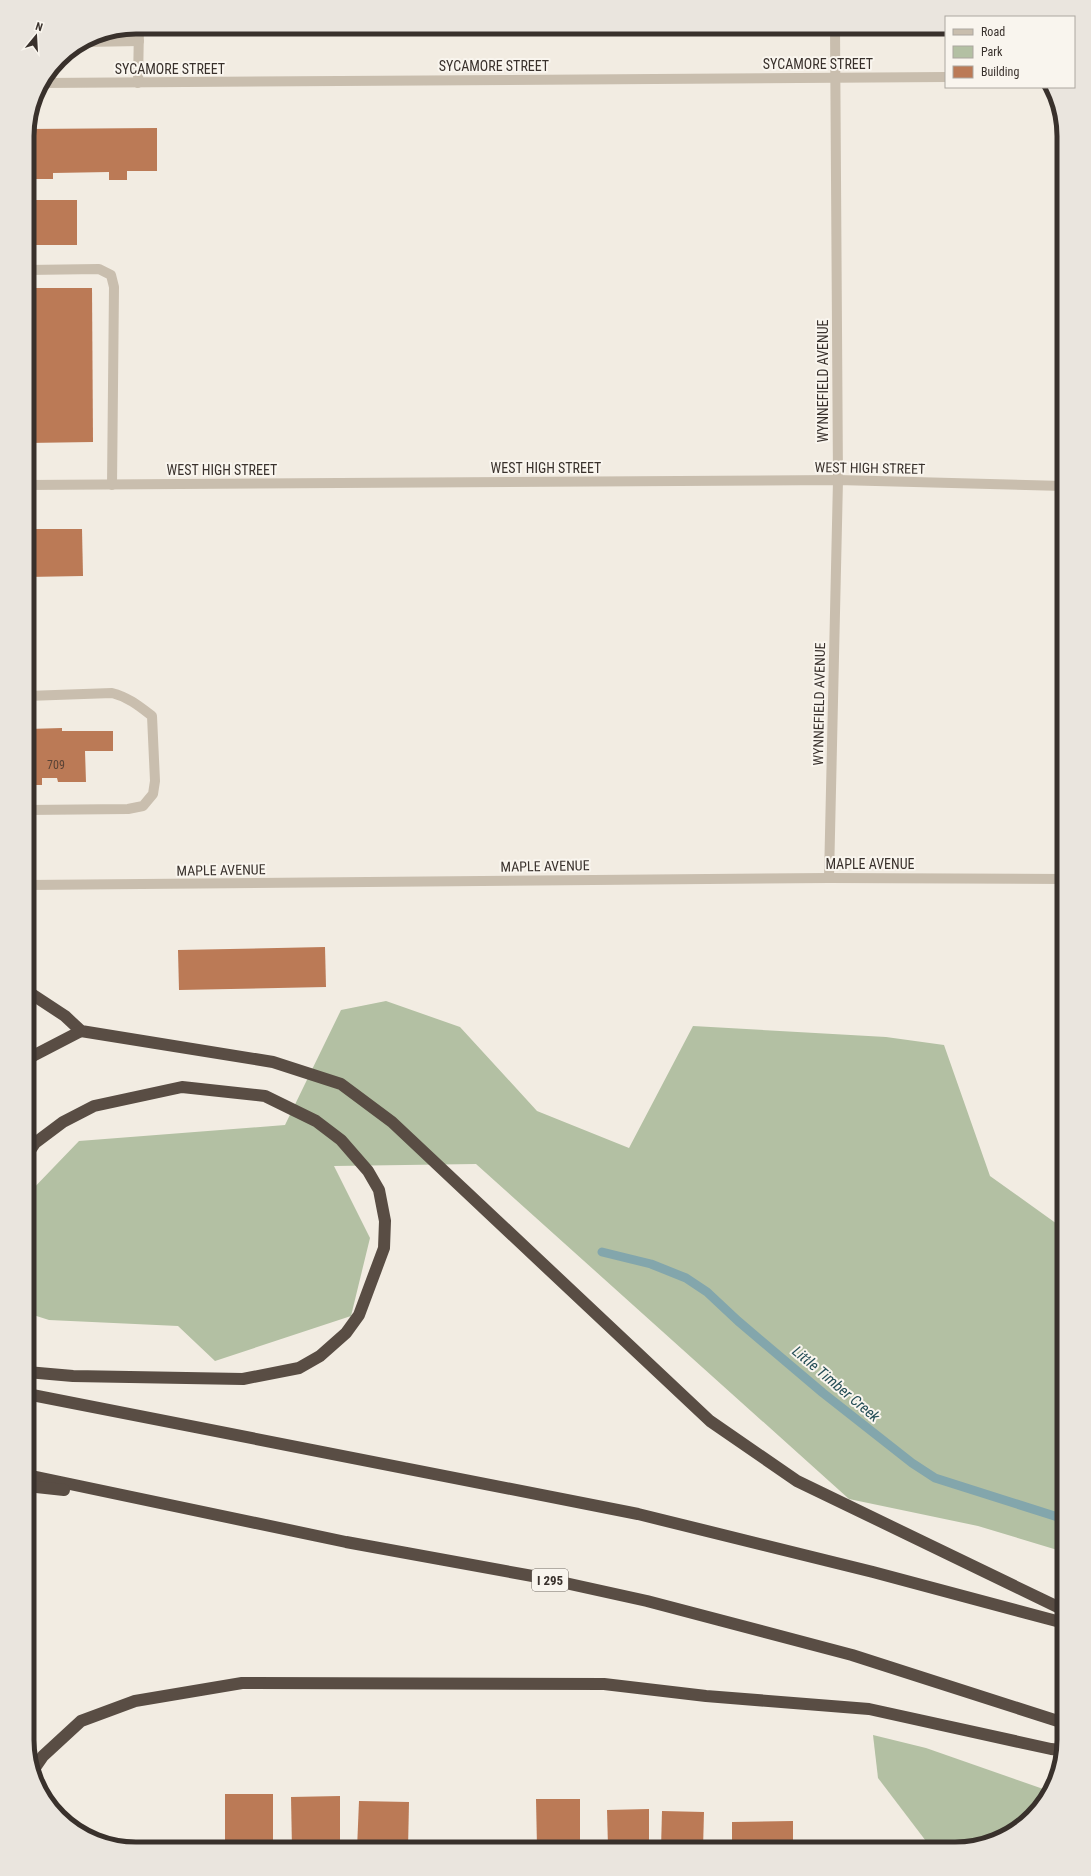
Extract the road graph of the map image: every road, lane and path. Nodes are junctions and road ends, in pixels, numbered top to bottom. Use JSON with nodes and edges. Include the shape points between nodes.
{"nodes":[{"id":1,"x":139,"y":34,"type":"edge"},
{"id":2,"x":835,"y":34,"type":"edge"},
{"id":3,"x":139,"y":41,"type":"junction"},
{"id":4,"x":97,"y":42,"type":"edge"},
{"id":5,"x":945,"y":77,"type":"edge"},
{"id":6,"x":835,"y":78,"type":"junction"},
{"id":7,"x":49,"y":83,"type":"edge"},
{"id":8,"x":138,"y":83,"type":"junction"},
{"id":9,"x":34,"y":270,"type":"edge"},
{"id":10,"x":838,"y":480,"type":"junction"},
{"id":11,"x":34,"y":485,"type":"edge"},
{"id":12,"x":112,"y":485,"type":"junction"},
{"id":13,"x":1057,"y":486,"type":"edge"},
{"id":14,"x":34,"y":696,"type":"edge"},
{"id":15,"x":34,"y":810,"type":"edge"},
{"id":16,"x":829,"y":878,"type":"junction"},
{"id":17,"x":1057,"y":879,"type":"edge"},
{"id":18,"x":34,"y":885,"type":"edge"},
{"id":19,"x":34,"y":996,"type":"edge"},
{"id":20,"x":81,"y":1031,"type":"junction"},
{"id":21,"x":34,"y":1055,"type":"edge"},
{"id":22,"x":34,"y":1144,"type":"edge"},
{"id":23,"x":34,"y":1373,"type":"edge"},
{"id":24,"x":34,"y":1395,"type":"edge"},
{"id":25,"x":34,"y":1477,"type":"edge"},
{"id":26,"x":34,"y":1487,"type":"edge"},
{"id":27,"x":157,"y":1502,"type":"junction"},
{"id":28,"x":1057,"y":1607,"type":"edge"},
{"id":29,"x":1057,"y":1621,"type":"edge"},
{"id":30,"x":1057,"y":1721,"type":"edge"},
{"id":31,"x":1056,"y":1750,"type":"edge"},
{"id":32,"x":37,"y":1765,"type":"edge"}],
"edges":[{"from":1,"to":3,"type":"street"},
{"from":2,"to":6,"type":"street","name":"WYNNEFIELD AVENUE"},
{"from":3,"to":4,"type":"street"},
{"from":3,"to":8,"type":"street"},
{"from":5,"to":6,"type":"street","name":"SYCAMORE STREET"},
{"from":6,"to":8,"type":"street","name":"SYCAMORE STREET"},
{"from":6,"to":10,"type":"street","name":"WYNNEFIELD AVENUE"},
{"from":7,"to":8,"type":"street","name":"SYCAMORE STREET"},
{"from":9,"to":12,"type":"street","via":[[99,269],[111,275],[114,287]]},
{"from":10,"to":12,"type":"street","name":"WEST HIGH STREET"},
{"from":10,"to":13,"type":"street","name":"WEST HIGH STREET"},
{"from":10,"to":16,"type":"street","name":"WYNNEFIELD AVENUE"},
{"from":11,"to":12,"type":"street","name":"WEST HIGH STREET"},
{"from":14,"to":15,"type":"street","via":[[112,693],[124,696],[137,704],[152,716],[155,781],[153,794],[143,806],[128,809]]},
{"from":16,"to":17,"type":"street","name":"MAPLE AVENUE"},
{"from":16,"to":18,"type":"street","name":"MAPLE AVENUE"},
{"from":19,"to":20,"type":"highway","via":[[65,1016]]},
{"from":20,"to":21,"type":"highway"},
{"from":20,"to":28,"type":"highway","via":[[273,1062],[341,1084],[392,1122],[710,1421],[797,1481]]},
{"from":22,"to":23,"type":"highway","via":[[63,1122],[94,1106],[182,1087],[265,1096],[316,1121],[341,1140],[372,1177],[379,1190],[385,1221],[384,1248],[360,1315],[346,1333],[320,1356],[299,1368],[243,1379],[73,1376]]},
{"from":24,"to":29,"type":"highway","via":[[638,1514],[873,1572]]},
{"from":25,"to":27,"type":"highway","number":"I 295"},
{"from":26,"to":27,"type":"highway"},
{"from":27,"to":30,"type":"highway","number":"I 295","via":[[647,1601],[852,1654]]},
{"from":31,"to":32,"type":"highway","via":[[868,1709],[706,1696],[604,1684],[242,1683],[135,1701],[81,1720]]}]}
